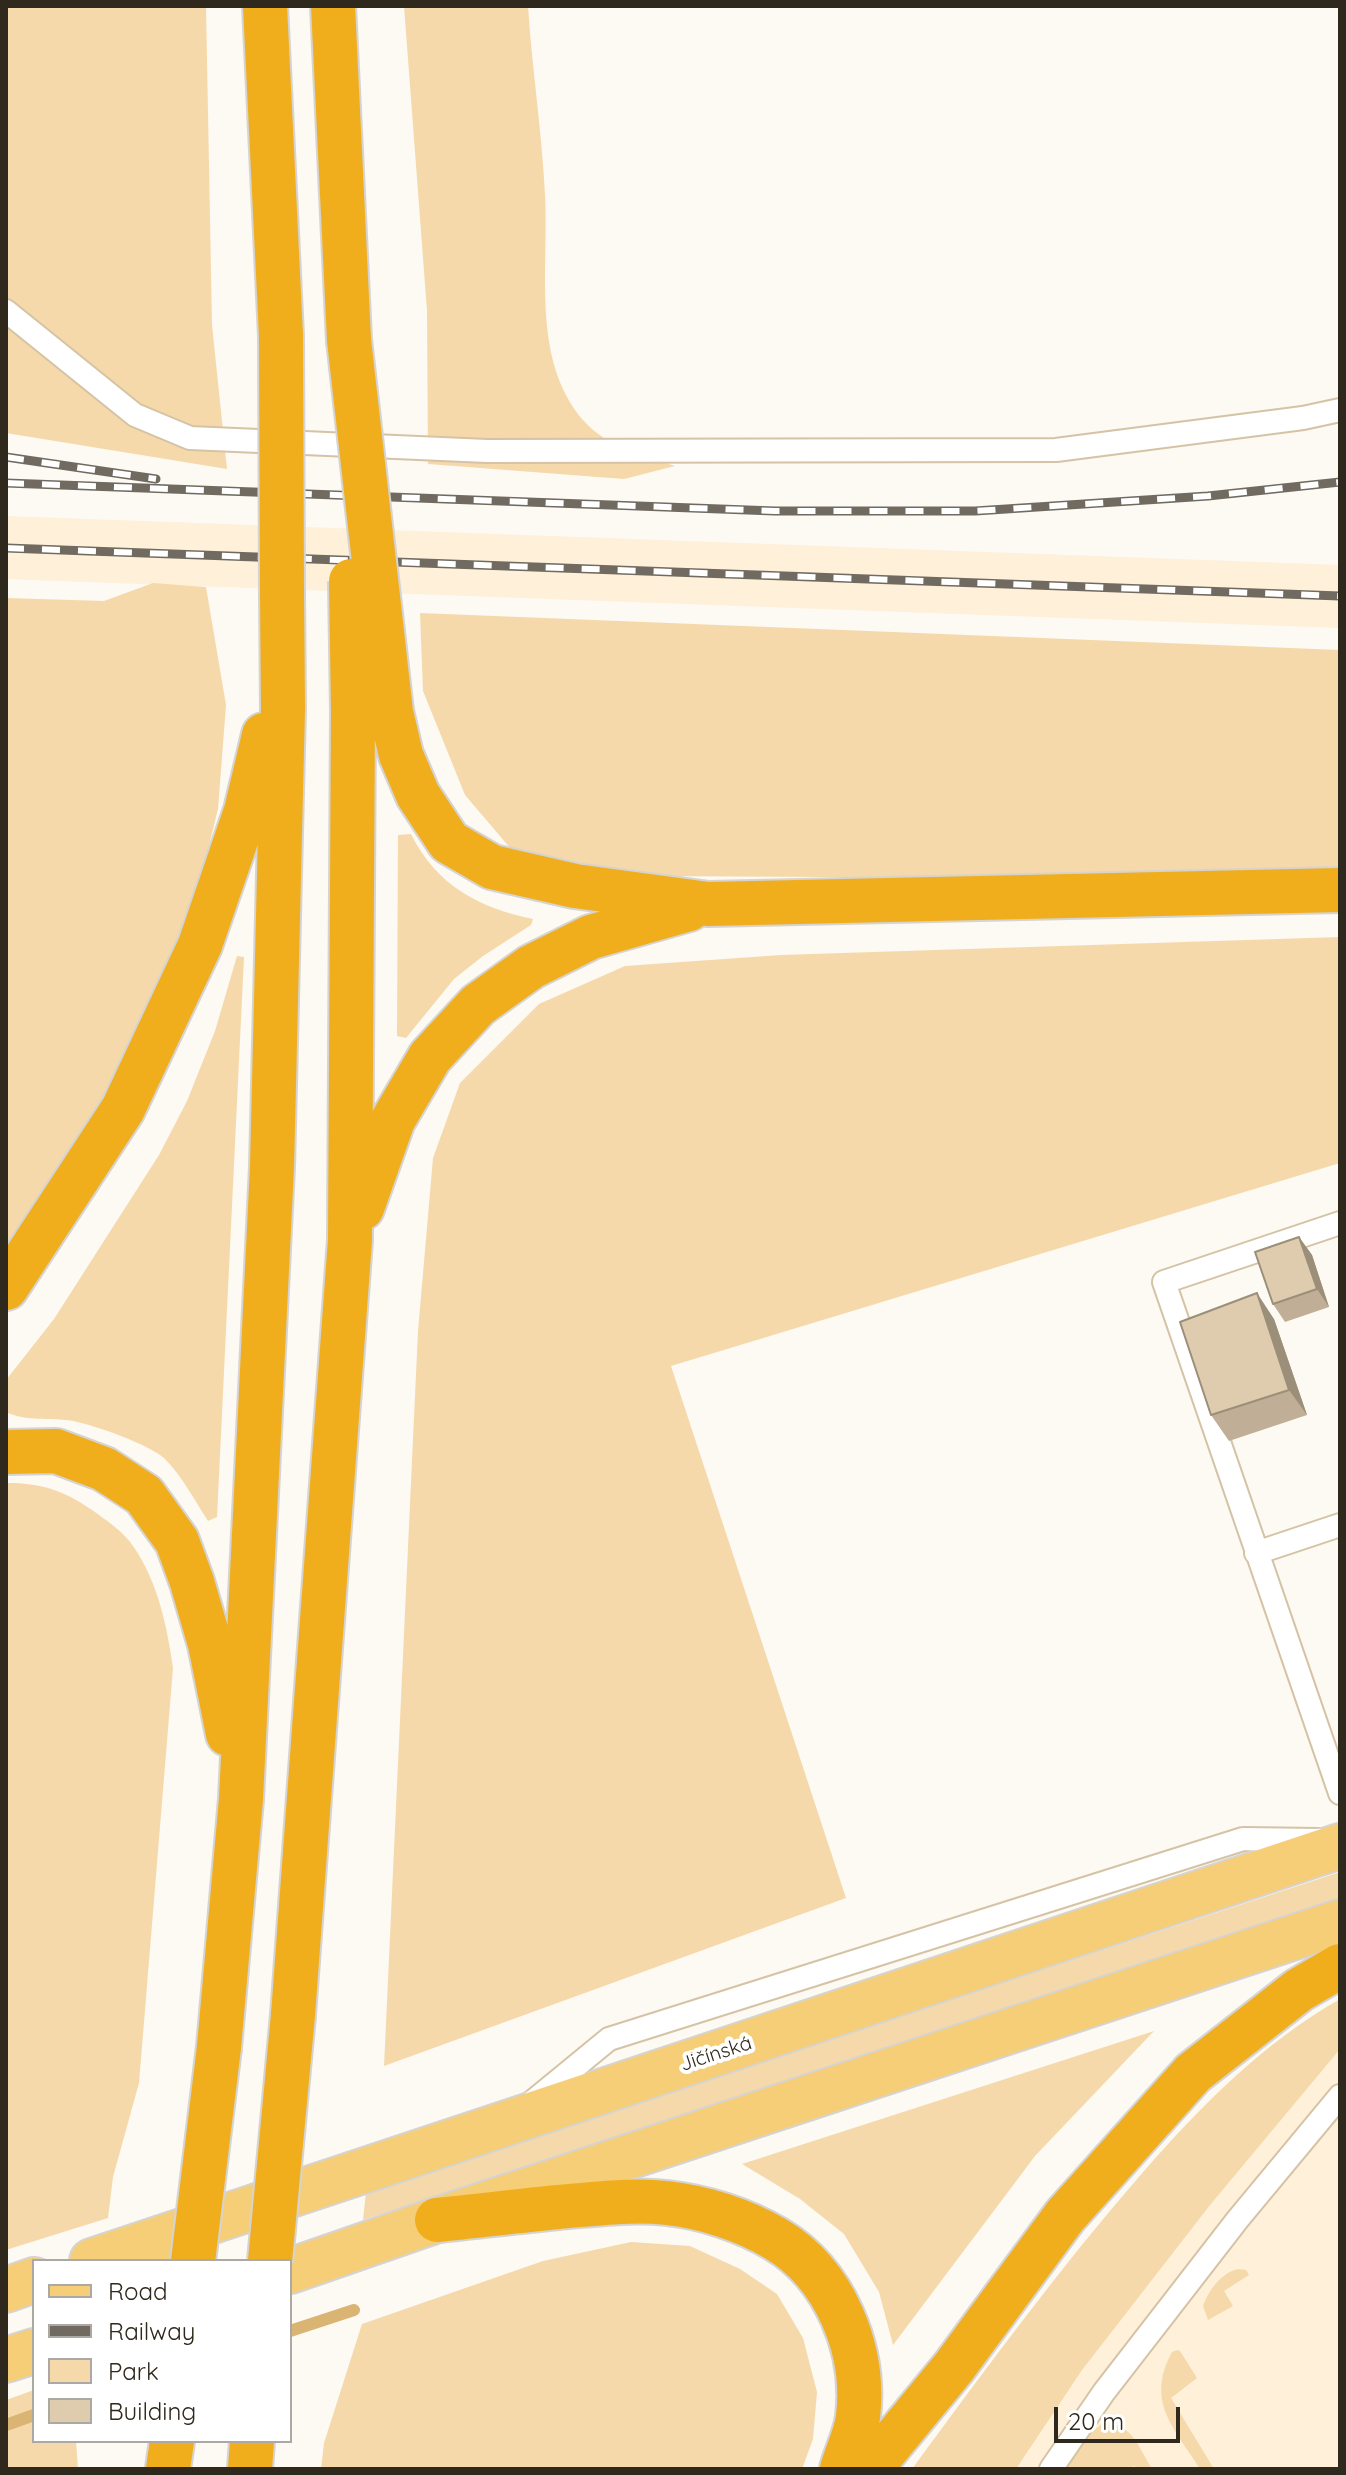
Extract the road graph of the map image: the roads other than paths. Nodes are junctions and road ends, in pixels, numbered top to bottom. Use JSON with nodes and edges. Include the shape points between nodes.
{"nodes":[{"id":1,"x":265,"y":6,"type":"edge"},
{"id":2,"x":333,"y":6,"type":"edge"},
{"id":3,"x":6,"y":311,"type":"edge"},
{"id":4,"x":1340,"y":410,"type":"edge"},
{"id":5,"x":276,"y":708,"type":"junction"},
{"id":6,"x":372,"y":712,"type":"junction"},
{"id":7,"x":1340,"y":890,"type":"edge"},
{"id":8,"x":708,"y":904,"type":"junction"},
{"id":9,"x":1340,"y":1223,"type":"edge"},
{"id":10,"x":350,"y":1240,"type":"junction"},
{"id":11,"x":6,"y":1288,"type":"edge"},
{"id":12,"x":6,"y":1452,"type":"edge"},
{"id":13,"x":1340,"y":1525,"type":"edge"},
{"id":14,"x":1256,"y":1553,"type":"junction"},
{"id":15,"x":1340,"y":1793,"type":"edge"},
{"id":16,"x":241,"y":1799,"type":"junction"},
{"id":17,"x":1340,"y":1843,"type":"edge"},
{"id":18,"x":1340,"y":1922,"type":"edge"},
{"id":19,"x":1340,"y":1966,"type":"edge"},
{"id":20,"x":1340,"y":2096,"type":"edge"},
{"id":21,"x":437,"y":2220,"type":"junction"},
{"id":22,"x":98,"y":2259,"type":"edge"},
{"id":23,"x":193,"y":2259,"type":"edge"},
{"id":24,"x":270,"y":2259,"type":"edge"},
{"id":25,"x":292,"y":2270,"type":"edge"},
{"id":26,"x":32,"y":2281,"type":"edge"},
{"id":27,"x":6,"y":2290,"type":"edge"},
{"id":28,"x":32,"y":2352,"type":"edge"},
{"id":29,"x":6,"y":2360,"type":"edge"},
{"id":30,"x":172,"y":2443,"type":"edge"},
{"id":31,"x":252,"y":2443,"type":"edge"},
{"id":32,"x":168,"y":2469,"type":"edge"},
{"id":33,"x":250,"y":2469,"type":"edge"},
{"id":34,"x":842,"y":2469,"type":"edge"},
{"id":35,"x":870,"y":2469,"type":"edge"},
{"id":36,"x":1051,"y":2469,"type":"edge"}],
"edges":[{"from":1,"to":5,"type":"highway","bridge":true,"via":[[281,336],[282,594]]},
{"from":2,"to":6,"type":"highway","bridge":true},
{"from":3,"to":4,"type":"lane","via":[[135,415],[190,438],[487,451],[1056,450]]},
{"from":5,"to":11,"type":"highway","via":[[200,945],[123,1109]]},
{"from":5,"to":16,"type":"highway","via":[[272,1167]]},
{"from":6,"to":8,"type":"highway","via":[[449,842],[492,867],[575,886]]},
{"from":6,"to":10,"type":"highway"},
{"from":7,"to":8,"type":"highway"},
{"from":8,"to":10,"type":"highway","via":[[591,937],[531,967],[478,1005],[430,1057],[393,1120]]},
{"from":9,"to":14,"type":"lane","via":[[1164,1282]]},
{"from":10,"to":24,"type":"highway","bridge":true},
{"from":12,"to":16,"type":"highway","via":[[56,1451],[104,1469],[144,1495],[177,1541],[210,1644]]},
{"from":13,"to":14,"type":"lane"},
{"from":14,"to":15,"type":"lane"},
{"from":16,"to":23,"type":"highway","bridge":true},
{"from":17,"to":22,"type":"main road","name":"Jičínská"},
{"from":18,"to":21,"type":"main road"},
{"from":19,"to":35,"type":"highway","via":[[1299,1990],[1193,2073],[1065,2216],[954,2367]]},
{"from":20,"to":36,"type":"lane","via":[[1238,2219],[1084,2418]]},
{"from":21,"to":25,"type":"main road"},
{"from":21,"to":34,"type":"highway","via":[[607,2203],[666,2203],[711,2212],[777,2239],[822,2282],[855,2349],[858,2419]]},
{"from":26,"to":27,"type":"main road"},
{"from":28,"to":29,"type":"main road"},
{"from":30,"to":32,"type":"highway"},
{"from":31,"to":33,"type":"highway"}]}
